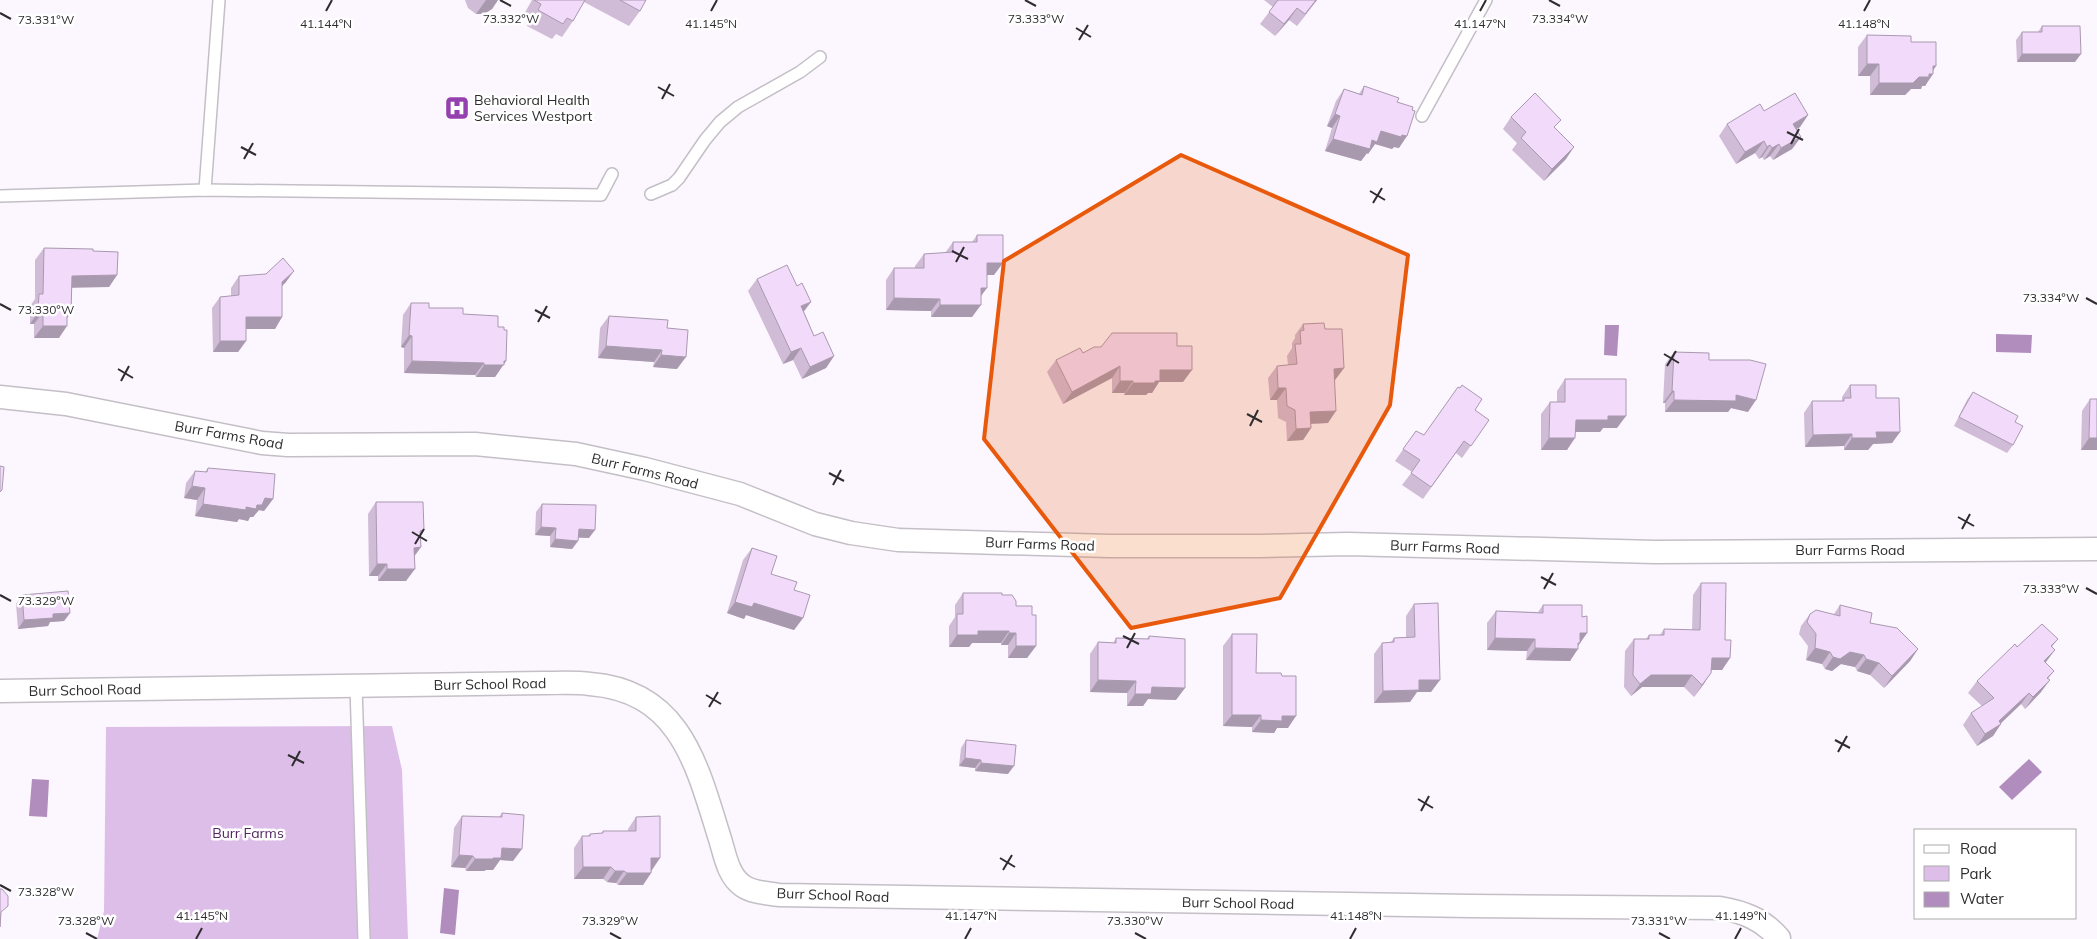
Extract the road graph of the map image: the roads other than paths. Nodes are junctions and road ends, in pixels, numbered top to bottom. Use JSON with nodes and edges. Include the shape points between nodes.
{"nodes":[{"id":1,"x":220,"y":0,"type":"edge"},
{"id":2,"x":1486,"y":0,"type":"edge"},
{"id":3,"x":820,"y":57,"type":"dead end"},
{"id":4,"x":1422,"y":116,"type":"dead end"},
{"id":5,"x":612,"y":174,"type":"dead end"},
{"id":6,"x":205,"y":190,"type":"junction"},
{"id":7,"x":651,"y":194,"type":"dead end"},
{"id":8,"x":0,"y":196,"type":"edge"},
{"id":9,"x":0,"y":397,"type":"edge"},
{"id":10,"x":2097,"y":549,"type":"edge"},
{"id":11,"x":356,"y":686,"type":"junction"},
{"id":12,"x":0,"y":691,"type":"edge"},
{"id":13,"x":1779,"y":938,"type":"edge"},
{"id":14,"x":364,"y":939,"type":"edge"}],
"edges":[{"from":1,"to":6,"type":"lane"},
{"from":2,"to":4,"type":"lane"},
{"from":3,"to":7,"type":"lane","via":[[738,107],[720,122],[672,185]]},
{"from":5,"to":6,"type":"lane","via":[[601,195]]},
{"from":6,"to":8,"type":"lane"},
{"from":9,"to":10,"type":"street","name":"Burr Farms Road","via":[[66,404],[262,443],[474,444],[576,454],[740,494],[815,524],[898,540],[1109,546],[1348,544],[1655,552]]},
{"from":11,"to":12,"type":"street","name":"Burr School Road"},
{"from":11,"to":13,"type":"street","name":"Burr School Road","via":[[590,684],[643,699],[669,720],[686,746],[703,782],[731,873],[750,890],[780,895],[1089,901],[1720,908],[1749,915]]},
{"from":11,"to":14,"type":"lane"}]}
